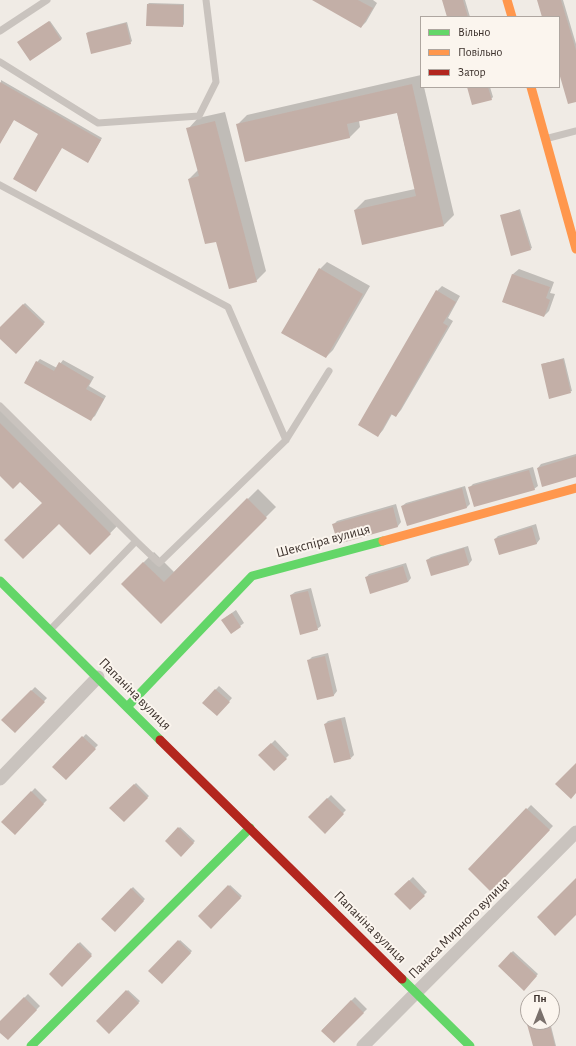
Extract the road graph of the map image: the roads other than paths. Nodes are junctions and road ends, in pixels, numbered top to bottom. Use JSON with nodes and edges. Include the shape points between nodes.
{"nodes":[{"id":1,"x":47,"y":0,"type":"edge"},
{"id":2,"x":206,"y":0,"type":"edge"},
{"id":3,"x":507,"y":0,"type":"edge"},
{"id":4,"x":512,"y":16,"type":"edge"},
{"id":5,"x":0,"y":32,"type":"edge"},
{"id":6,"x":0,"y":62,"type":"edge"},
{"id":7,"x":531,"y":88,"type":"edge"},
{"id":8,"x":576,"y":131,"type":"edge"},
{"id":9,"x":545,"y":139,"type":"junction"},
{"id":10,"x":0,"y":185,"type":"edge"},
{"id":11,"x":576,"y":249,"type":"edge"},
{"id":12,"x":329,"y":372,"type":"dead end"},
{"id":13,"x":0,"y":406,"type":"edge"},
{"id":14,"x":286,"y":440,"type":"junction"},
{"id":15,"x":576,"y":488,"type":"edge"},
{"id":16,"x":136,"y":542,"type":"junction"},
{"id":17,"x":0,"y":580,"type":"edge"},
{"id":18,"x":50,"y":630,"type":"junction"},
{"id":19,"x":98,"y":677,"type":"junction"},
{"id":20,"x":127,"y":707,"type":"junction"},
{"id":21,"x":0,"y":779,"type":"edge"},
{"id":22,"x":250,"y":828,"type":"junction"},
{"id":23,"x":576,"y":832,"type":"edge"},
{"id":24,"x":417,"y":993,"type":"junction"},
{"id":25,"x":31,"y":1046,"type":"edge"},
{"id":26,"x":363,"y":1046,"type":"edge"},
{"id":27,"x":470,"y":1046,"type":"edge"}],
"edges":[{"from":1,"to":5,"type":"lane"},
{"from":2,"to":6,"type":"lane","via":[[216,82],[199,116],[98,123]]},
{"from":3,"to":4,"type":"street"},
{"from":7,"to":9,"type":"street"},
{"from":8,"to":9,"type":"lane"},
{"from":9,"to":11,"type":"street"},
{"from":10,"to":14,"type":"lane","via":[[228,307]]},
{"from":12,"to":14,"type":"lane"},
{"from":13,"to":16,"type":"lane"},
{"from":14,"to":16,"type":"lane","via":[[159,563]]},
{"from":15,"to":20,"type":"street","name":"Шекспіра вулиця","via":[[252,576]]},
{"from":16,"to":18,"type":"lane"},
{"from":17,"to":18,"type":"street","name":"Папаніна вулиця"},
{"from":18,"to":19,"type":"street","name":"Папаніна вулиця"},
{"from":19,"to":20,"type":"street","name":"Папаніна вулиця"},
{"from":19,"to":21,"type":"street"},
{"from":20,"to":22,"type":"street","name":"Папаніна вулиця"},
{"from":22,"to":24,"type":"street","name":"Папаніна вулиця"},
{"from":22,"to":25,"type":"street"},
{"from":23,"to":24,"type":"street","name":"Панаса Мирного вулиця"},
{"from":24,"to":26,"type":"street","name":"Панаса Мирного вулиця"},
{"from":24,"to":27,"type":"street","name":"Папаніна вулиця"}]}
